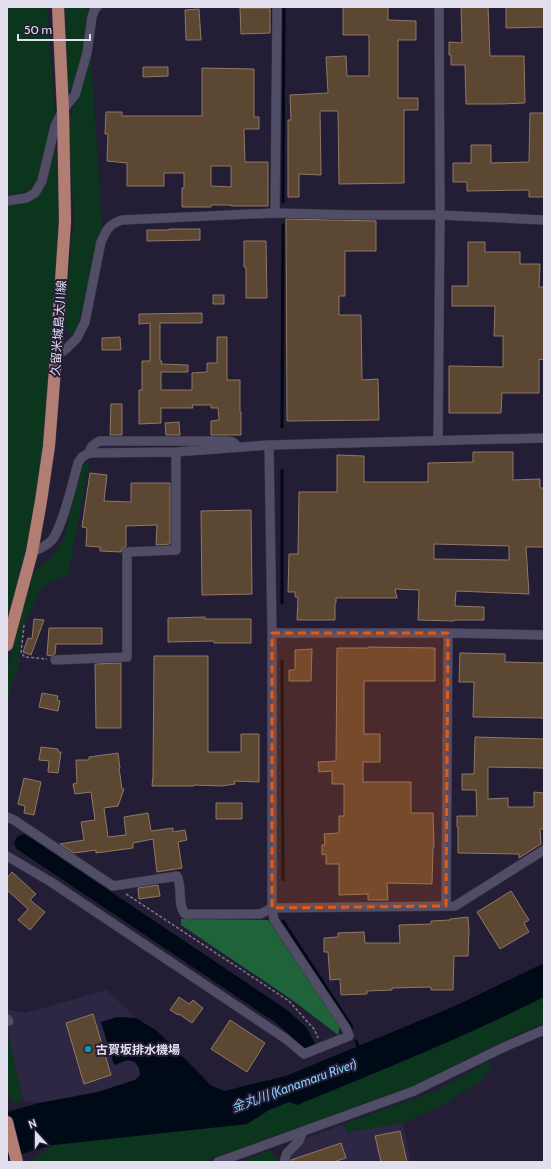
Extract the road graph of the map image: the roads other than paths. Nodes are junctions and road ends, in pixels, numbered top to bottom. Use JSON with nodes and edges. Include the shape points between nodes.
{"nodes":[{"id":1,"x":58,"y":7,"type":"edge"},
{"id":2,"x":95,"y":7,"type":"edge"},
{"id":3,"x":277,"y":7,"type":"edge"},
{"id":4,"x":439,"y":7,"type":"edge"},
{"id":5,"x":63,"y":110,"type":"junction"},
{"id":6,"x":7,"y":201,"type":"edge"},
{"id":7,"x":275,"y":213,"type":"junction"},
{"id":8,"x":440,"y":215,"type":"junction"},
{"id":9,"x":544,"y":220,"type":"edge"},
{"id":10,"x":56,"y":356,"type":"junction"},
{"id":11,"x":544,"y":438,"type":"edge"},
{"id":12,"x":438,"y":441,"type":"junction"},
{"id":13,"x":269,"y":445,"type":"junction"},
{"id":14,"x":238,"y":447,"type":"junction"},
{"id":15,"x":176,"y":452,"type":"junction"},
{"id":16,"x":89,"y":453,"type":"junction"},
{"id":17,"x":32,"y":552,"type":"junction"},
{"id":18,"x":272,"y":633,"type":"junction"},
{"id":19,"x":448,"y":633,"type":"junction"},
{"id":20,"x":544,"y":635,"type":"edge"},
{"id":21,"x":7,"y":645,"type":"edge"},
{"id":22,"x":55,"y":660,"type":"road end"},
{"id":23,"x":7,"y":817,"type":"edge"},
{"id":24,"x":544,"y":850,"type":"edge"},
{"id":25,"x":7,"y":856,"type":"edge"},
{"id":26,"x":446,"y":906,"type":"junction"},
{"id":27,"x":272,"y":908,"type":"junction"},
{"id":28,"x":544,"y":1030,"type":"edge"},
{"id":29,"x":7,"y":1122,"type":"edge"},
{"id":30,"x":303,"y":1131,"type":"junction"},
{"id":31,"x":17,"y":1161,"type":"edge"},
{"id":32,"x":218,"y":1162,"type":"edge"},
{"id":33,"x":284,"y":1162,"type":"edge"}],
"edges":[{"from":1,"to":5,"type":"main road","name":"久留米城島大川線"},
{"from":2,"to":5,"type":"street","via":[[87,53],[74,95]]},
{"from":3,"to":7,"type":"street"},
{"from":4,"to":8,"type":"street"},
{"from":5,"to":6,"type":"street","via":[[55,126],[42,181],[35,193],[26,198]]},
{"from":5,"to":10,"type":"main road","name":"久留米城島大川線","via":[[65,220]]},
{"from":7,"to":8,"type":"street"},
{"from":7,"to":10,"type":"street","via":[[122,220],[113,223],[101,242],[85,322],[77,338]]},
{"from":8,"to":9,"type":"street"},
{"from":8,"to":12,"type":"street"},
{"from":10,"to":17,"type":"main road","name":"久留米城島大川線","via":[[48,446]]},
{"from":11,"to":12,"type":"street"},
{"from":12,"to":13,"type":"street"},
{"from":13,"to":14,"type":"street"},
{"from":13,"to":18,"type":"street"},
{"from":14,"to":15,"type":"street"},
{"from":14,"to":16,"type":"street","via":[[227,440],[100,441],[90,448]]},
{"from":15,"to":16,"type":"street"},
{"from":15,"to":22,"type":"street","via":[[176,550],[127,552],[127,658]]},
{"from":16,"to":17,"type":"street","via":[[78,463],[60,526],[52,540],[43,548]]},
{"from":17,"to":21,"type":"main road","name":"久留米城島大川線"},
{"from":18,"to":19,"type":"street"},
{"from":18,"to":27,"type":"street"},
{"from":19,"to":20,"type":"street"},
{"from":19,"to":26,"type":"street"},
{"from":23,"to":27,"type":"street","via":[[113,886],[177,876],[180,882],[181,911],[185,914],[260,914]]},
{"from":24,"to":26,"type":"street","via":[[455,906]]},
{"from":25,"to":27,"type":"street","via":[[64,891],[286,1039],[304,1054],[349,1036],[274,920]]},
{"from":26,"to":27,"type":"street"},
{"from":28,"to":30,"type":"street","via":[[414,1091]]},
{"from":29,"to":31,"type":"main road"},
{"from":30,"to":32,"type":"street"},
{"from":30,"to":33,"type":"street","via":[[299,1141],[287,1153]]}]}
